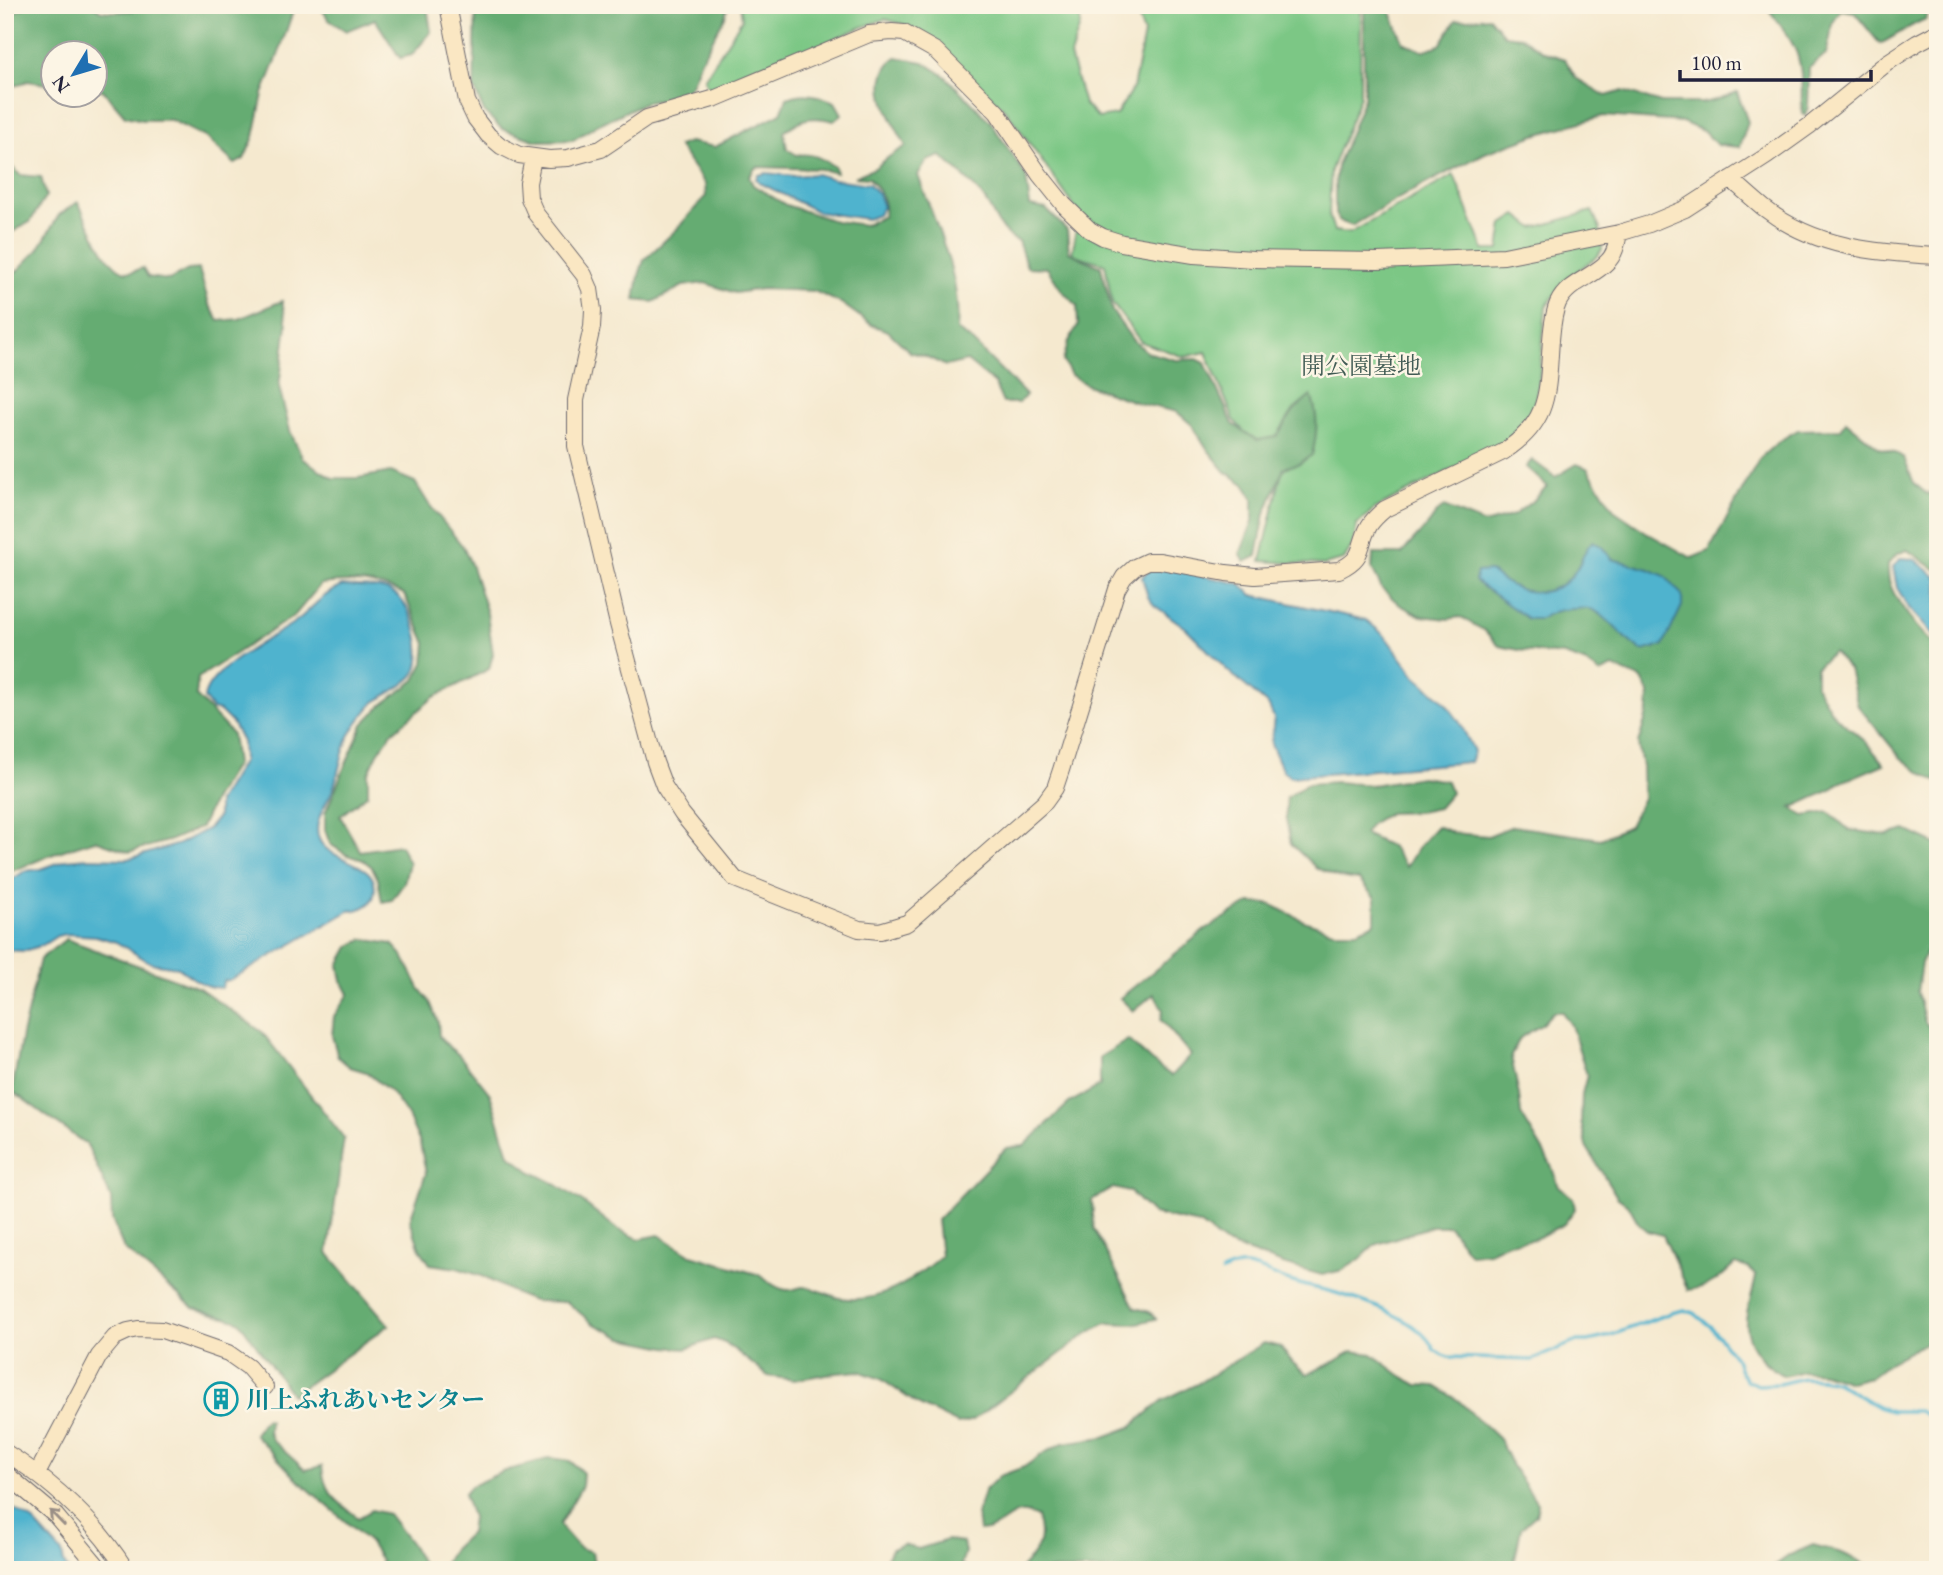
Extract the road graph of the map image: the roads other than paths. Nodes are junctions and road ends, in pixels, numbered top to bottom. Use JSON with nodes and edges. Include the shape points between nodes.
{"nodes":[{"id":1,"x":448,"y":5,"type":"edge"},
{"id":2,"x":1938,"y":32,"type":"edge"},
{"id":3,"x":533,"y":158,"type":"junction"},
{"id":4,"x":1731,"y":179,"type":"junction"},
{"id":5,"x":1619,"y":233,"type":"junction"},
{"id":6,"x":1938,"y":256,"type":"edge"},
{"id":7,"x":265,"y":1387,"type":"dead end"},
{"id":8,"x":5,"y":1452,"type":"edge"},
{"id":9,"x":5,"y":1473,"type":"edge"},
{"id":10,"x":37,"y":1474,"type":"junction"},
{"id":11,"x":102,"y":1570,"type":"edge"},
{"id":12,"x":126,"y":1570,"type":"edge"}],
"edges":[{"from":1,"to":3,"type":"street","via":[[467,101],[475,118],[501,146]]},
{"from":2,"to":4,"type":"street","via":[[1888,61],[1809,126]]},
{"from":3,"to":5,"type":"street","via":[[585,155],[647,118],[716,98],[869,34],[892,32],[904,33],[936,51],[997,112],[1064,205],[1090,230],[1122,243],[1194,255],[1378,261],[1504,256]]},
{"from":3,"to":5,"type":"street","via":[[529,198],[590,289],[592,327],[576,400],[576,446],[618,624],[664,786],[735,879],[859,929],[880,931],[907,923],[1045,802],[1055,788],[1116,589],[1124,577],[1148,561],[1255,576],[1339,570],[1350,564],[1367,528],[1385,509],[1503,452],[1536,423],[1546,395],[1558,304],[1575,284],[1608,262]]},
{"from":4,"to":5,"type":"street","via":[[1685,209]]},
{"from":4,"to":6,"type":"street","via":[[1766,209],[1822,238],[1880,253]]},
{"from":7,"to":10,"type":"street","via":[[228,1353],[162,1330],[128,1331],[115,1337],[99,1356]]},
{"from":8,"to":10,"type":"street"},
{"from":11,"to":9,"type":"street","one_way":true,"via":[[56,1516]]},
{"from":10,"to":12,"type":"street","via":[[76,1506]]}]}
